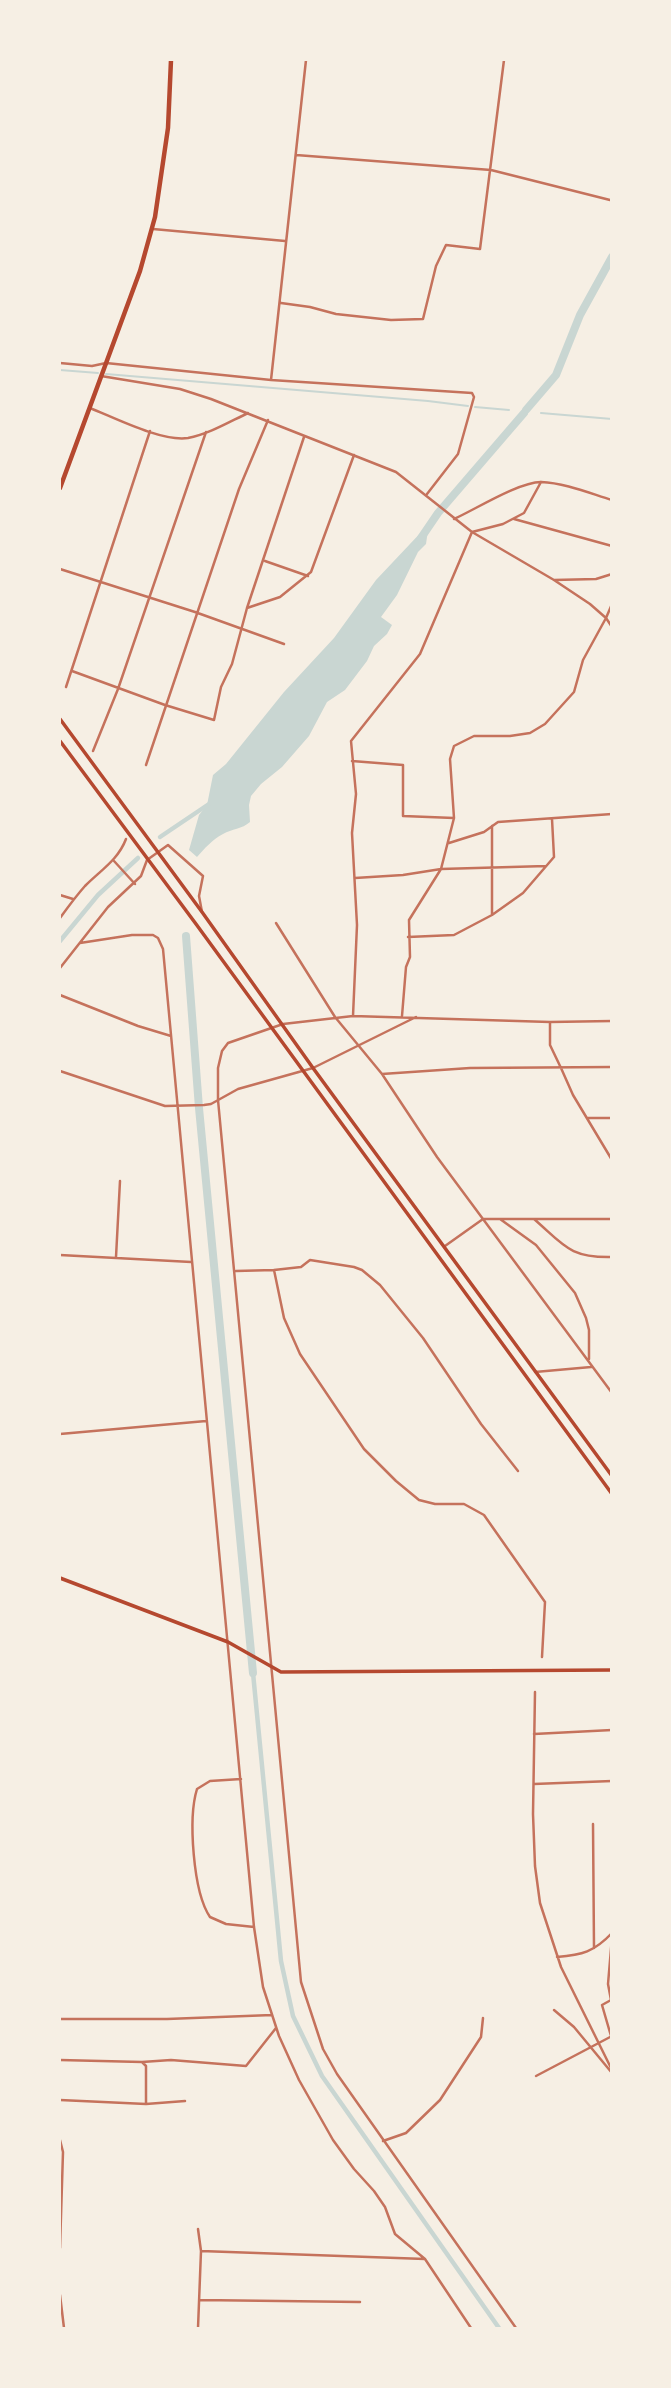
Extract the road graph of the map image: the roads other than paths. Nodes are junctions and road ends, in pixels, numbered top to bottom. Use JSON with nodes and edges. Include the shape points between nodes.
{"nodes":[{"id":1,"x":171,"y":60,"type":"edge"},
{"id":2,"x":306,"y":60,"type":"edge"},
{"id":3,"x":504,"y":60,"type":"edge"},
{"id":4,"x":296,"y":155,"type":"junction"},
{"id":5,"x":491,"y":170,"type":"junction"},
{"id":6,"x":610,"y":200,"type":"edge"},
{"id":7,"x":151,"y":229,"type":"junction"},
{"id":8,"x":285,"y":241,"type":"junction"},
{"id":9,"x":281,"y":303,"type":"junction"},
{"id":10,"x":60,"y":363,"type":"edge"},
{"id":11,"x":106,"y":363,"type":"junction"},
{"id":12,"x":101,"y":376,"type":"junction"},
{"id":13,"x":271,"y":380,"type":"junction"},
{"id":14,"x":88,"y":407,"type":"junction"},
{"id":15,"x":248,"y":413,"type":"junction"},
{"id":16,"x":268,"y":420,"type":"junction"},
{"id":17,"x":150,"y":431,"type":"junction"},
{"id":18,"x":206,"y":432,"type":"junction"},
{"id":19,"x":304,"y":436,"type":"junction"},
{"id":20,"x":354,"y":455,"type":"junction"},
{"id":21,"x":541,"y":482,"type":"junction"},
{"id":22,"x":60,"y":488,"type":"edge"},
{"id":23,"x":426,"y":496,"type":"junction"},
{"id":24,"x":611,"y":500,"type":"edge"},
{"id":25,"x":454,"y":519,"type":"junction"},
{"id":26,"x":514,"y":519,"type":"junction"},
{"id":27,"x":472,"y":533,"type":"junction"},
{"id":28,"x":611,"y":545,"type":"edge"},
{"id":29,"x":263,"y":560,"type":"junction"},
{"id":30,"x":60,"y":569,"type":"edge"},
{"id":31,"x":611,"y":575,"type":"edge"},
{"id":32,"x":308,"y":576,"type":"junction"},
{"id":33,"x":554,"y":580,"type":"junction"},
{"id":34,"x":101,"y":582,"type":"junction"},
{"id":35,"x":149,"y":598,"type":"junction"},
{"id":36,"x":611,"y":604,"type":"edge"},
{"id":37,"x":247,"y":608,"type":"junction"},
{"id":38,"x":195,"y":612,"type":"junction"},
{"id":39,"x":606,"y":618,"type":"junction"},
{"id":40,"x":611,"y":627,"type":"edge"},
{"id":41,"x":242,"y":628,"type":"junction"},
{"id":42,"x":284,"y":644,"type":"dead end"},
{"id":43,"x":72,"y":671,"type":"junction"},
{"id":44,"x":66,"y":687,"type":"dead end"},
{"id":45,"x":118,"y":689,"type":"junction"},
{"id":46,"x":165,"y":705,"type":"junction"},
{"id":47,"x":60,"y":719,"type":"edge"},
{"id":48,"x":60,"y":741,"type":"edge"},
{"id":49,"x":93,"y":751,"type":"dead end"},
{"id":50,"x":352,"y":761,"type":"junction"},
{"id":51,"x":146,"y":765,"type":"dead end"},
{"id":52,"x":611,"y":814,"type":"edge"},
{"id":53,"x":454,"y":818,"type":"junction"},
{"id":54,"x":552,"y":819,"type":"junction"},
{"id":55,"x":492,"y":826,"type":"junction"},
{"id":56,"x":126,"y":839,"type":"dead end"},
{"id":57,"x":449,"y":843,"type":"junction"},
{"id":58,"x":114,"y":861,"type":"junction"},
{"id":59,"x":546,"y":866,"type":"junction"},
{"id":60,"x":492,"y":868,"type":"junction"},
{"id":61,"x":441,"y":869,"type":"junction"},
{"id":62,"x":355,"y":878,"type":"junction"},
{"id":63,"x":135,"y":884,"type":"junction"},
{"id":64,"x":60,"y":895,"type":"edge"},
{"id":65,"x":74,"y":899,"type":"junction"},
{"id":66,"x":202,"y":912,"type":"junction"},
{"id":67,"x":492,"y":915,"type":"junction"},
{"id":68,"x":60,"y":918,"type":"edge"},
{"id":69,"x":276,"y":923,"type":"dead end"},
{"id":70,"x":408,"y":937,"type":"junction"},
{"id":71,"x":80,"y":943,"type":"junction"},
{"id":72,"x":60,"y":968,"type":"edge"},
{"id":73,"x":60,"y":995,"type":"edge"},
{"id":74,"x":354,"y":1016,"type":"junction"},
{"id":75,"x":402,"y":1016,"type":"junction"},
{"id":76,"x":335,"y":1017,"type":"junction"},
{"id":77,"x":417,"y":1017,"type":"junction"},
{"id":78,"x":611,"y":1021,"type":"edge"},
{"id":79,"x":550,"y":1022,"type":"junction"},
{"id":80,"x":283,"y":1024,"type":"junction"},
{"id":81,"x":272,"y":1028,"type":"junction"},
{"id":82,"x":172,"y":1037,"type":"junction"},
{"id":83,"x":360,"y":1046,"type":"junction"},
{"id":84,"x":611,"y":1067,"type":"edge"},
{"id":85,"x":313,"y":1068,"type":"junction"},
{"id":86,"x":561,"y":1068,"type":"junction"},
{"id":87,"x":60,"y":1070,"type":"edge"},
{"id":88,"x":303,"y":1071,"type":"junction"},
{"id":89,"x":382,"y":1074,"type":"junction"},
{"id":90,"x":218,"y":1100,"type":"junction"},
{"id":91,"x":178,"y":1107,"type":"junction"},
{"id":92,"x":587,"y":1118,"type":"junction"},
{"id":93,"x":611,"y":1118,"type":"edge"},
{"id":94,"x":611,"y":1160,"type":"edge"},
{"id":95,"x":120,"y":1181,"type":"dead end"},
{"id":96,"x":533,"y":1218,"type":"junction"},
{"id":97,"x":483,"y":1219,"type":"junction"},
{"id":98,"x":500,"y":1219,"type":"junction"},
{"id":99,"x":611,"y":1219,"type":"edge"},
{"id":100,"x":445,"y":1246,"type":"junction"},
{"id":101,"x":60,"y":1255,"type":"edge"},
{"id":102,"x":116,"y":1257,"type":"junction"},
{"id":103,"x":611,"y":1257,"type":"edge"},
{"id":104,"x":191,"y":1262,"type":"junction"},
{"id":105,"x":274,"y":1270,"type":"junction"},
{"id":106,"x":236,"y":1271,"type":"junction"},
{"id":107,"x":589,"y":1360,"type":"junction"},
{"id":108,"x":593,"y":1367,"type":"junction"},
{"id":109,"x":536,"y":1372,"type":"junction"},
{"id":110,"x":611,"y":1393,"type":"edge"},
{"id":111,"x":206,"y":1421,"type":"junction"},
{"id":112,"x":60,"y":1434,"type":"edge"},
{"id":113,"x":611,"y":1465,"type":"edge"},
{"id":114,"x":607,"y":1470,"type":"junction"},
{"id":115,"x":518,"y":1471,"type":"dead end"},
{"id":116,"x":611,"y":1476,"type":"edge"},
{"id":117,"x":611,"y":1494,"type":"edge"},
{"id":118,"x":60,"y":1578,"type":"edge"},
{"id":119,"x":228,"y":1642,"type":"junction"},
{"id":120,"x":542,"y":1657,"type":"dead end"},
{"id":121,"x":273,"y":1668,"type":"junction"},
{"id":122,"x":611,"y":1670,"type":"edge"},
{"id":123,"x":534,"y":1692,"type":"dead end"},
{"id":124,"x":611,"y":1730,"type":"edge"},
{"id":125,"x":533,"y":1734,"type":"junction"},
{"id":126,"x":241,"y":1779,"type":"junction"},
{"id":127,"x":611,"y":1781,"type":"edge"},
{"id":128,"x":534,"y":1784,"type":"junction"},
{"id":129,"x":593,"y":1824,"type":"dead end"},
{"id":130,"x":254,"y":1927,"type":"junction"},
{"id":131,"x":611,"y":1935,"type":"edge"},
{"id":132,"x":594,"y":1948,"type":"junction"},
{"id":133,"x":557,"y":1957,"type":"junction"},
{"id":134,"x":554,"y":2010,"type":"dead end"},
{"id":135,"x":272,"y":2015,"type":"junction"},
{"id":136,"x":483,"y":2018,"type":"dead end"},
{"id":137,"x":60,"y":2019,"type":"edge"},
{"id":138,"x":276,"y":2028,"type":"junction"},
{"id":139,"x":611,"y":2036,"type":"edge"},
{"id":140,"x":597,"y":2043,"type":"junction"},
{"id":141,"x":590,"y":2047,"type":"junction"},
{"id":142,"x":60,"y":2060,"type":"edge"},
{"id":143,"x":142,"y":2062,"type":"junction"},
{"id":144,"x":611,"y":2071,"type":"edge"},
{"id":145,"x":536,"y":2076,"type":"dead end"},
{"id":146,"x":60,"y":2100,"type":"edge"},
{"id":147,"x":185,"y":2101,"type":"dead end"},
{"id":148,"x":146,"y":2104,"type":"junction"},
{"id":149,"x":60,"y":2140,"type":"edge"},
{"id":150,"x":383,"y":2141,"type":"junction"},
{"id":151,"x":198,"y":2229,"type":"dead end"},
{"id":152,"x":60,"y":2248,"type":"edge"},
{"id":153,"x":201,"y":2251,"type":"junction"},
{"id":154,"x":425,"y":2259,"type":"junction"},
{"id":155,"x":60,"y":2295,"type":"edge"},
{"id":156,"x":200,"y":2300,"type":"junction"},
{"id":157,"x":360,"y":2302,"type":"dead end"},
{"id":158,"x":64,"y":2329,"type":"edge"},
{"id":159,"x":198,"y":2329,"type":"edge"},
{"id":160,"x":471,"y":2329,"type":"edge"},
{"id":161,"x":516,"y":2329,"type":"edge"}],
"edges":[{"from":1,"to":7,"type":"highway","via":[[166,151]]},
{"from":2,"to":4,"type":"street"},
{"from":3,"to":5,"type":"street"},
{"from":4,"to":5,"type":"street"},
{"from":4,"to":8,"type":"street"},
{"from":5,"to":6,"type":"street"},
{"from":5,"to":9,"type":"street","via":[[480,249],[446,245],[423,319],[336,314]]},
{"from":7,"to":8,"type":"street"},
{"from":7,"to":11,"type":"highway"},
{"from":8,"to":9,"type":"street"},
{"from":9,"to":13,"type":"street"},
{"from":10,"to":11,"type":"street"},
{"from":11,"to":12,"type":"highway"},
{"from":11,"to":13,"type":"street"},
{"from":12,"to":14,"type":"highway"},
{"from":12,"to":15,"type":"street","via":[[180,389]]},
{"from":13,"to":23,"type":"street","via":[[472,393],[458,454]]},
{"from":14,"to":17,"type":"street"},
{"from":14,"to":22,"type":"highway"},
{"from":15,"to":16,"type":"street"},
{"from":15,"to":18,"type":"street"},
{"from":16,"to":19,"type":"street"},
{"from":16,"to":38,"type":"street"},
{"from":17,"to":18,"type":"street","via":[[177,439]]},
{"from":17,"to":34,"type":"street"},
{"from":18,"to":35,"type":"street"},
{"from":19,"to":20,"type":"street"},
{"from":19,"to":29,"type":"street"},
{"from":20,"to":23,"type":"street","via":[[397,472]]},
{"from":20,"to":32,"type":"street"},
{"from":21,"to":24,"type":"street"},
{"from":21,"to":25,"type":"street"},
{"from":21,"to":26,"type":"street","via":[[528,509]]},
{"from":23,"to":25,"type":"street"},
{"from":25,"to":27,"type":"street"},
{"from":26,"to":27,"type":"street"},
{"from":26,"to":28,"type":"street"},
{"from":27,"to":33,"type":"street"},
{"from":27,"to":50,"type":"street","via":[[420,654],[353,736]]},
{"from":29,"to":32,"type":"street"},
{"from":29,"to":37,"type":"street"},
{"from":30,"to":34,"type":"street"},
{"from":31,"to":33,"type":"street"},
{"from":32,"to":37,"type":"street","via":[[280,597]]},
{"from":33,"to":39,"type":"street"},
{"from":34,"to":35,"type":"street"},
{"from":34,"to":43,"type":"street"},
{"from":35,"to":38,"type":"street"},
{"from":35,"to":45,"type":"street"},
{"from":36,"to":39,"type":"street"},
{"from":37,"to":41,"type":"street"},
{"from":38,"to":41,"type":"street"},
{"from":38,"to":46,"type":"street"},
{"from":39,"to":40,"type":"street"},
{"from":39,"to":53,"type":"street","via":[[583,660],[574,692],[545,724],[530,733],[474,736],[454,746],[450,759]]},
{"from":41,"to":42,"type":"street"},
{"from":41,"to":46,"type":"street","via":[[214,720]]},
{"from":43,"to":44,"type":"street"},
{"from":43,"to":45,"type":"street"},
{"from":45,"to":46,"type":"street"},
{"from":45,"to":49,"type":"street"},
{"from":46,"to":51,"type":"street"},
{"from":47,"to":66,"type":"main road"},
{"from":48,"to":81,"type":"main road"},
{"from":50,"to":53,"type":"street","via":[[403,765],[402,816]]},
{"from":50,"to":62,"type":"street"},
{"from":52,"to":54,"type":"street"},
{"from":53,"to":57,"type":"street"},
{"from":54,"to":55,"type":"street"},
{"from":54,"to":59,"type":"street","via":[[554,857]]},
{"from":55,"to":57,"type":"street"},
{"from":55,"to":60,"type":"street"},
{"from":56,"to":58,"type":"street"},
{"from":57,"to":61,"type":"street"},
{"from":58,"to":63,"type":"street"},
{"from":58,"to":65,"type":"street"},
{"from":59,"to":60,"type":"street"},
{"from":59,"to":67,"type":"street","via":[[523,893]]},
{"from":60,"to":61,"type":"street"},
{"from":60,"to":67,"type":"street"},
{"from":61,"to":62,"type":"street"},
{"from":61,"to":70,"type":"street","via":[[409,920]]},
{"from":62,"to":74,"type":"street"},
{"from":63,"to":66,"type":"street","via":[[147,860],[168,845],[203,876]]},
{"from":63,"to":71,"type":"street","via":[[108,906]]},
{"from":64,"to":65,"type":"street"},
{"from":65,"to":68,"type":"street"},
{"from":66,"to":80,"type":"main road"},
{"from":67,"to":70,"type":"street","via":[[454,934]]},
{"from":69,"to":76,"type":"street"},
{"from":70,"to":75,"type":"street","via":[[410,957]]},
{"from":71,"to":72,"type":"street"},
{"from":71,"to":82,"type":"street","via":[[132,935],[158,938]]},
{"from":73,"to":82,"type":"street"},
{"from":74,"to":75,"type":"street"},
{"from":74,"to":76,"type":"street"},
{"from":75,"to":77,"type":"street"},
{"from":76,"to":80,"type":"street"},
{"from":76,"to":83,"type":"street"},
{"from":77,"to":79,"type":"street"},
{"from":77,"to":83,"type":"street"},
{"from":78,"to":79,"type":"street"},
{"from":79,"to":86,"type":"street","via":[[551,1045]]},
{"from":80,"to":81,"type":"street"},
{"from":80,"to":85,"type":"main road"},
{"from":81,"to":88,"type":"main road"},
{"from":81,"to":90,"type":"street","via":[[228,1043],[222,1051]]},
{"from":82,"to":91,"type":"street"},
{"from":83,"to":85,"type":"street"},
{"from":83,"to":89,"type":"street"},
{"from":84,"to":86,"type":"street"},
{"from":85,"to":88,"type":"street"},
{"from":85,"to":100,"type":"main road"},
{"from":86,"to":89,"type":"street"},
{"from":86,"to":92,"type":"street"},
{"from":87,"to":91,"type":"street","via":[[149,1102]]},
{"from":88,"to":90,"type":"street","via":[[238,1089]]},
{"from":88,"to":117,"type":"main road"},
{"from":89,"to":97,"type":"street"},
{"from":90,"to":91,"type":"street"},
{"from":90,"to":106,"type":"street"},
{"from":91,"to":104,"type":"street"},
{"from":92,"to":93,"type":"street"},
{"from":92,"to":94,"type":"street"},
{"from":95,"to":102,"type":"street"},
{"from":96,"to":98,"type":"street"},
{"from":96,"to":99,"type":"street"},
{"from":96,"to":103,"type":"street","via":[[575,1254]]},
{"from":97,"to":98,"type":"street"},
{"from":97,"to":100,"type":"street"},
{"from":97,"to":107,"type":"street"},
{"from":98,"to":107,"type":"street","via":[[536,1245],[575,1293],[589,1330]]},
{"from":100,"to":109,"type":"main road"},
{"from":101,"to":102,"type":"street"},
{"from":102,"to":104,"type":"street"},
{"from":104,"to":111,"type":"street"},
{"from":105,"to":106,"type":"street"},
{"from":105,"to":115,"type":"street","via":[[300,1268],[310,1260],[354,1267],[371,1277],[423,1338]]},
{"from":105,"to":120,"type":"street","via":[[285,1318],[300,1354],[364,1449],[419,1500],[464,1504],[485,1515],[545,1602]]},
{"from":106,"to":121,"type":"street"},
{"from":107,"to":108,"type":"street"},
{"from":108,"to":109,"type":"street"},
{"from":108,"to":110,"type":"street"},
{"from":109,"to":114,"type":"main road"},
{"from":111,"to":112,"type":"street"},
{"from":111,"to":119,"type":"street"},
{"from":113,"to":114,"type":"street"},
{"from":114,"to":116,"type":"main road"},
{"from":118,"to":119,"type":"main road"},
{"from":119,"to":121,"type":"main road"},
{"from":119,"to":126,"type":"street"},
{"from":121,"to":122,"type":"main road","via":[[281,1672]]},
{"from":121,"to":150,"type":"street","via":[[300,1982],[323,2049]]},
{"from":123,"to":125,"type":"street"},
{"from":124,"to":125,"type":"street"},
{"from":125,"to":128,"type":"street"},
{"from":126,"to":130,"type":"street"},
{"from":126,"to":130,"type":"street","via":[[210,1780],[197,1789],[194,1859],[197,1884],[210,1917]]},
{"from":127,"to":128,"type":"street"},
{"from":128,"to":133,"type":"street","via":[[535,1866],[540,1903]]},
{"from":129,"to":132,"type":"street"},
{"from":130,"to":135,"type":"street"},
{"from":131,"to":132,"type":"street"},
{"from":131,"to":139,"type":"street","via":[[611,2000],[601,2005]]},
{"from":132,"to":133,"type":"street","via":[[578,1956]]},
{"from":133,"to":140,"type":"street"},
{"from":134,"to":141,"type":"street"},
{"from":135,"to":137,"type":"street"},
{"from":135,"to":138,"type":"street"},
{"from":136,"to":150,"type":"street","via":[[481,2037],[440,2100],[406,2133]]},
{"from":138,"to":143,"type":"street","via":[[246,2066]]},
{"from":138,"to":154,"type":"street","via":[[333,2140],[374,2190],[395,2234]]},
{"from":139,"to":140,"type":"street"},
{"from":140,"to":141,"type":"street"},
{"from":140,"to":144,"type":"street"},
{"from":141,"to":144,"type":"street"},
{"from":141,"to":145,"type":"street"},
{"from":142,"to":143,"type":"street"},
{"from":143,"to":148,"type":"street","via":[[146,2066]]},
{"from":146,"to":148,"type":"street"},
{"from":147,"to":148,"type":"street"},
{"from":149,"to":152,"type":"street"},
{"from":150,"to":161,"type":"street"},
{"from":151,"to":153,"type":"street"},
{"from":153,"to":154,"type":"street"},
{"from":153,"to":156,"type":"street"},
{"from":154,"to":160,"type":"street"},
{"from":155,"to":158,"type":"street"},
{"from":156,"to":157,"type":"street"},
{"from":156,"to":159,"type":"street"}]}
